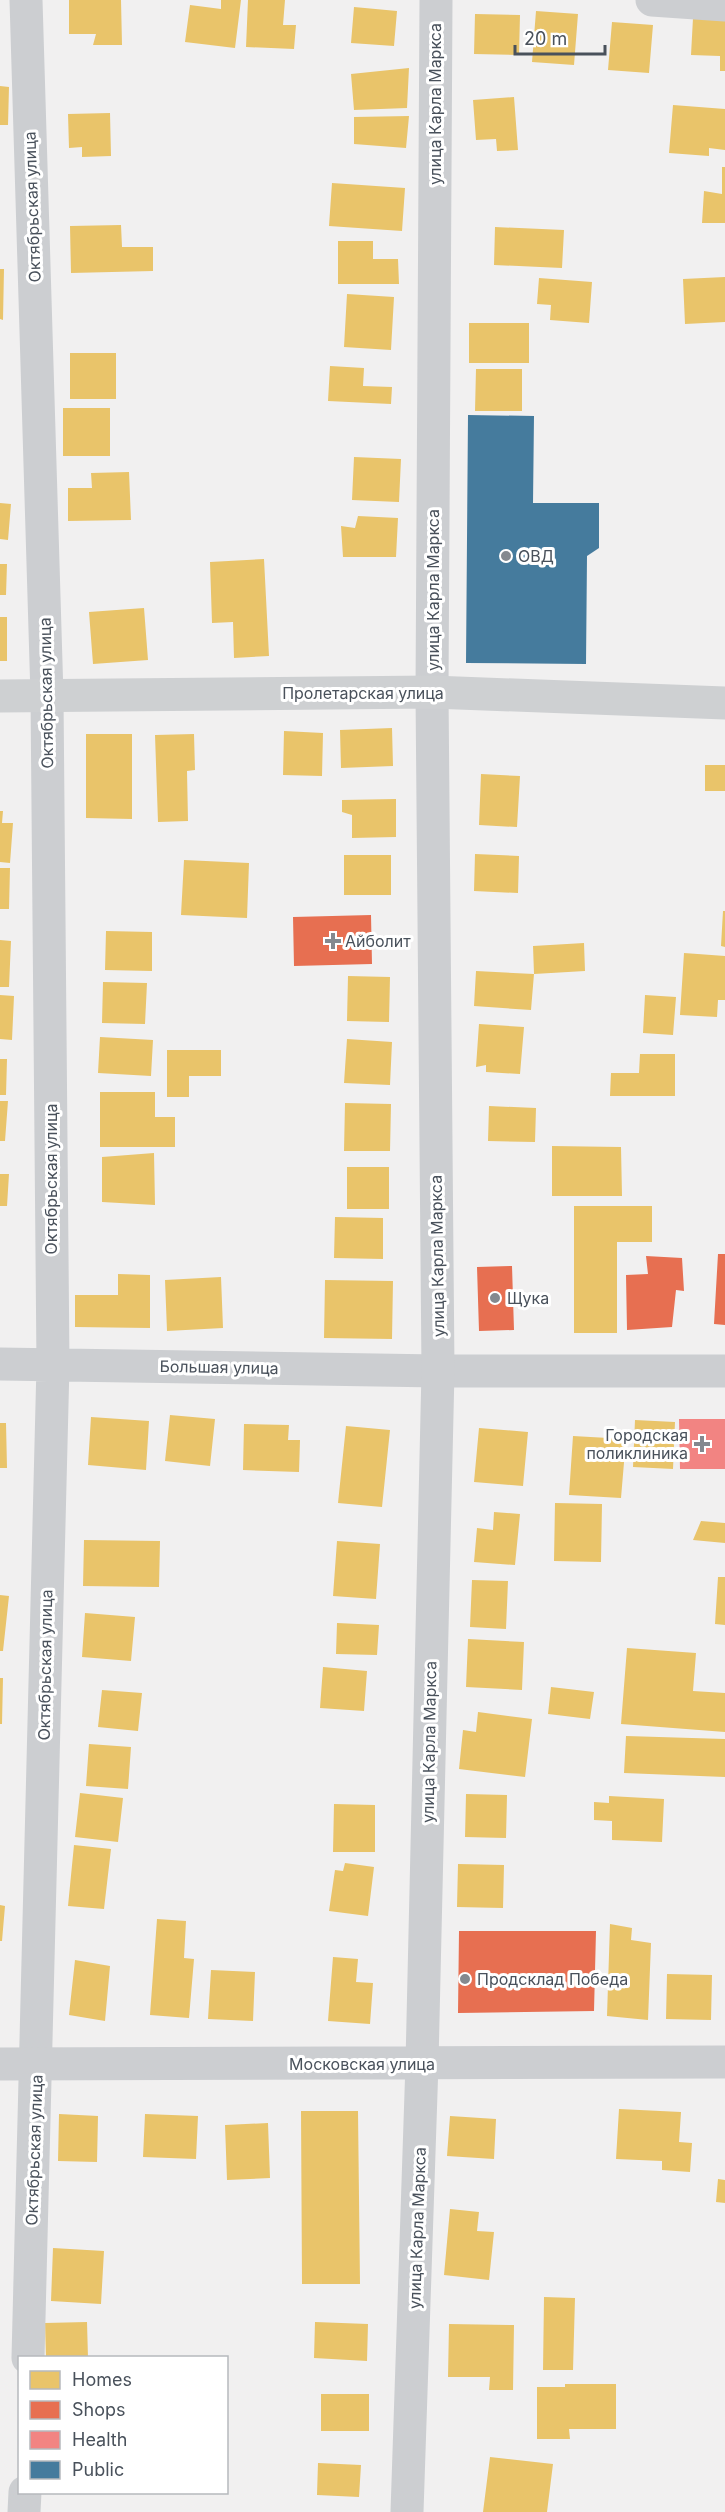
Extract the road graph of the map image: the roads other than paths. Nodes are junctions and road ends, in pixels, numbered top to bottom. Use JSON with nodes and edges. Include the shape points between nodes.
{"nodes":[{"id":1,"x":26,"y":0,"type":"edge"},
{"id":2,"x":436,"y":0,"type":"edge"},
{"id":3,"x":652,"y":0,"type":"edge"},
{"id":4,"x":725,"y":5,"type":"edge"},
{"id":5,"x":432,"y":692,"type":"junction"},
{"id":6,"x":0,"y":696,"type":"edge"},
{"id":7,"x":47,"y":696,"type":"junction"},
{"id":8,"x":725,"y":703,"type":"edge"},
{"id":9,"x":0,"y":1364,"type":"edge"},
{"id":10,"x":52,"y":1365,"type":"junction"},
{"id":11,"x":438,"y":1371,"type":"junction"},
{"id":12,"x":725,"y":1371,"type":"edge"},
{"id":13,"x":725,"y":2062,"type":"edge"},
{"id":14,"x":0,"y":2064,"type":"edge"},
{"id":15,"x":36,"y":2064,"type":"junction"},
{"id":16,"x":422,"y":2064,"type":"junction"},
{"id":17,"x":28,"y":2356,"type":"edge"},
{"id":18,"x":25,"y":2494,"type":"edge"},
{"id":19,"x":24,"y":2512,"type":"edge"},
{"id":20,"x":407,"y":2512,"type":"edge"}],
"edges":[{"from":1,"to":7,"type":"street","name":"Октябрьская улица"},
{"from":2,"to":5,"type":"street","name":"улица Карла Маркса"},
{"from":3,"to":4,"type":"street"},
{"from":5,"to":7,"type":"main road","name":"Пролетарская улица"},
{"from":5,"to":8,"type":"main road","name":"Пролетарская улица"},
{"from":5,"to":11,"type":"street","name":"улица Карла Маркса"},
{"from":6,"to":7,"type":"main road","name":"Пролетарская улица"},
{"from":7,"to":10,"type":"street","name":"Октябрьская улица"},
{"from":9,"to":10,"type":"street","name":"Большая улица"},
{"from":10,"to":11,"type":"street","name":"Большая улица"},
{"from":10,"to":15,"type":"street","name":"Октябрьская улица"},
{"from":11,"to":12,"type":"street","name":"Большая улица"},
{"from":11,"to":16,"type":"street","name":"улица Карла Маркса"},
{"from":13,"to":16,"type":"street","name":"Московская улица"},
{"from":14,"to":15,"type":"street","name":"Московская улица"},
{"from":15,"to":16,"type":"street","name":"Московская улица"},
{"from":15,"to":17,"type":"street","name":"Октябрьская улица"},
{"from":16,"to":20,"type":"street","name":"улица Карла Маркса"},
{"from":18,"to":19,"type":"street"}]}
